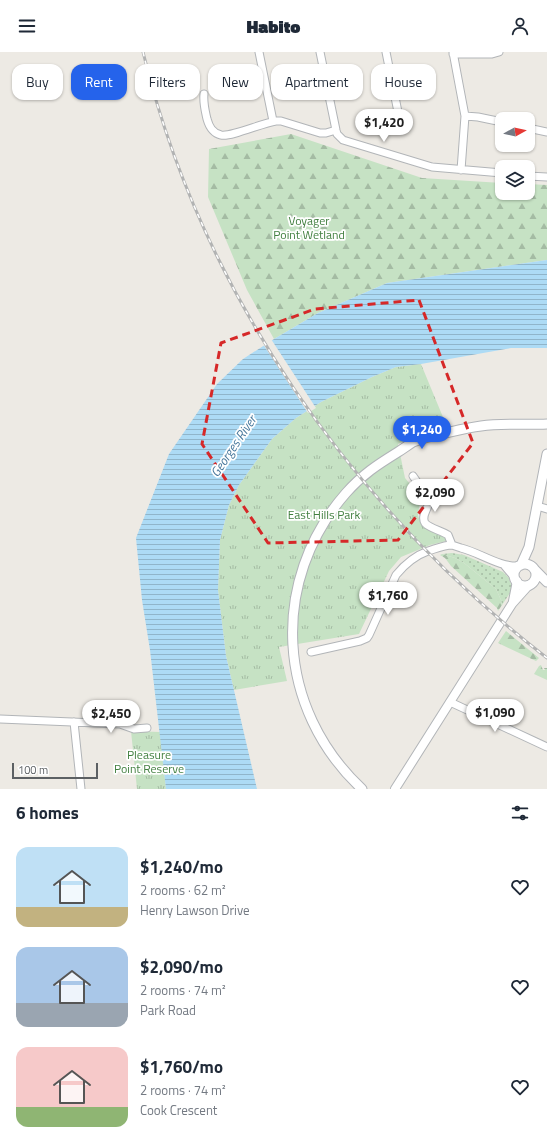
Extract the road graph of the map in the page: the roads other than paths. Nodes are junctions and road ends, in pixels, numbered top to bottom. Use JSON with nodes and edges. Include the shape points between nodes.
{"nodes":[{"id":1,"x":259,"y":52,"type":"edge"},
{"id":2,"x":320,"y":52,"type":"edge"},
{"id":3,"x":386,"y":52,"type":"edge"},
{"id":4,"x":499,"y":52,"type":"edge"},
{"id":5,"x":453,"y":53,"type":"edge"},
{"id":6,"x":204,"y":94,"type":"dead end"},
{"id":7,"x":398,"y":112,"type":"dead end"},
{"id":8,"x":465,"y":116,"type":"junction"},
{"id":9,"x":272,"y":121,"type":"junction"},
{"id":10,"x":495,"y":121,"type":"edge"},
{"id":11,"x":535,"y":129,"type":"edge"},
{"id":12,"x":336,"y":130,"type":"junction"},
{"id":13,"x":547,"y":132,"type":"edge"},
{"id":14,"x":461,"y":170,"type":"junction"},
{"id":15,"x":495,"y":172,"type":"edge"},
{"id":16,"x":535,"y":176,"type":"edge"},
{"id":17,"x":547,"y":177,"type":"edge"},
{"id":18,"x":547,"y":424,"type":"edge"},
{"id":19,"x":547,"y":454,"type":"edge"},
{"id":20,"x":413,"y":476,"type":"dead end"},
{"id":21,"x":537,"y":506,"type":"junction"},
{"id":22,"x":547,"y":509,"type":"edge"},
{"id":23,"x":452,"y":546,"type":"junction"},
{"id":24,"x":529,"y":547,"type":"junction"},
{"id":25,"x":503,"y":565,"type":"junction"},
{"id":26,"x":520,"y":566,"type":"junction"},
{"id":27,"x":534,"y":568,"type":"junction"},
{"id":28,"x":516,"y":580,"type":"junction"},
{"id":29,"x":547,"y":582,"type":"edge"},
{"id":30,"x":531,"y":584,"type":"junction"},
{"id":31,"x":547,"y":588,"type":"edge"},
{"id":32,"x":512,"y":604,"type":"junction"},
{"id":33,"x":311,"y":652,"type":"dead end"},
{"id":34,"x":450,"y":702,"type":"junction"},
{"id":35,"x":0,"y":719,"type":"edge"},
{"id":36,"x":74,"y":722,"type":"junction"},
{"id":37,"x":147,"y":728,"type":"dead end"},
{"id":38,"x":547,"y":747,"type":"edge"},
{"id":39,"x":81,"y":789,"type":"edge"},
{"id":40,"x":362,"y":789,"type":"edge"},
{"id":41,"x":396,"y":789,"type":"edge"}],
"edges":[{"from":1,"to":9,"type":"street"},
{"from":2,"to":12,"type":"street"},
{"from":3,"to":7,"type":"street"},
{"from":4,"to":5,"type":"street"},
{"from":5,"to":8,"type":"street"},
{"from":6,"to":9,"type":"street","via":[[208,123],[218,134],[228,134]]},
{"from":8,"to":10,"type":"street"},
{"from":8,"to":14,"type":"street"},
{"from":9,"to":12,"type":"street","via":[[281,121],[320,133]]},
{"from":11,"to":13,"type":"street"},
{"from":12,"to":14,"type":"street","via":[[340,137],[347,141],[432,167]]},
{"from":14,"to":15,"type":"street"},
{"from":16,"to":17,"type":"street"},
{"from":18,"to":40,"type":"main road","via":[[481,426],[413,442],[365,474],[327,518],[315,538],[306,559],[293,612],[294,663],[300,689],[321,739],[332,756]]},
{"from":19,"to":21,"type":"main road"},
{"from":20,"to":23,"type":"street","via":[[428,502],[424,516],[427,525],[448,535]]},
{"from":21,"to":22,"type":"street"},
{"from":21,"to":24,"type":"main road"},
{"from":23,"to":25,"type":"street"},
{"from":23,"to":33,"type":"street","via":[[436,548],[417,556],[401,569],[367,638]]},
{"from":24,"to":26,"type":"main road"},
{"from":24,"to":27,"type":"main road"},
{"from":25,"to":26,"type":"street"},
{"from":25,"to":28,"type":"street"},
{"from":26,"to":27,"type":"main road","via":[[527,564]]},
{"from":26,"to":28,"type":"main road","via":[[515,572]]},
{"from":27,"to":29,"type":"main road"},
{"from":27,"to":30,"type":"main road","via":[[536,577]]},
{"from":28,"to":30,"type":"main road","via":[[524,586]]},
{"from":28,"to":32,"type":"street"},
{"from":30,"to":31,"type":"main road"},
{"from":30,"to":32,"type":"street"},
{"from":32,"to":34,"type":"street"},
{"from":34,"to":38,"type":"street"},
{"from":34,"to":41,"type":"street"},
{"from":35,"to":36,"type":"street"},
{"from":36,"to":37,"type":"street","via":[[120,724],[134,729]]},
{"from":36,"to":39,"type":"street"}]}
